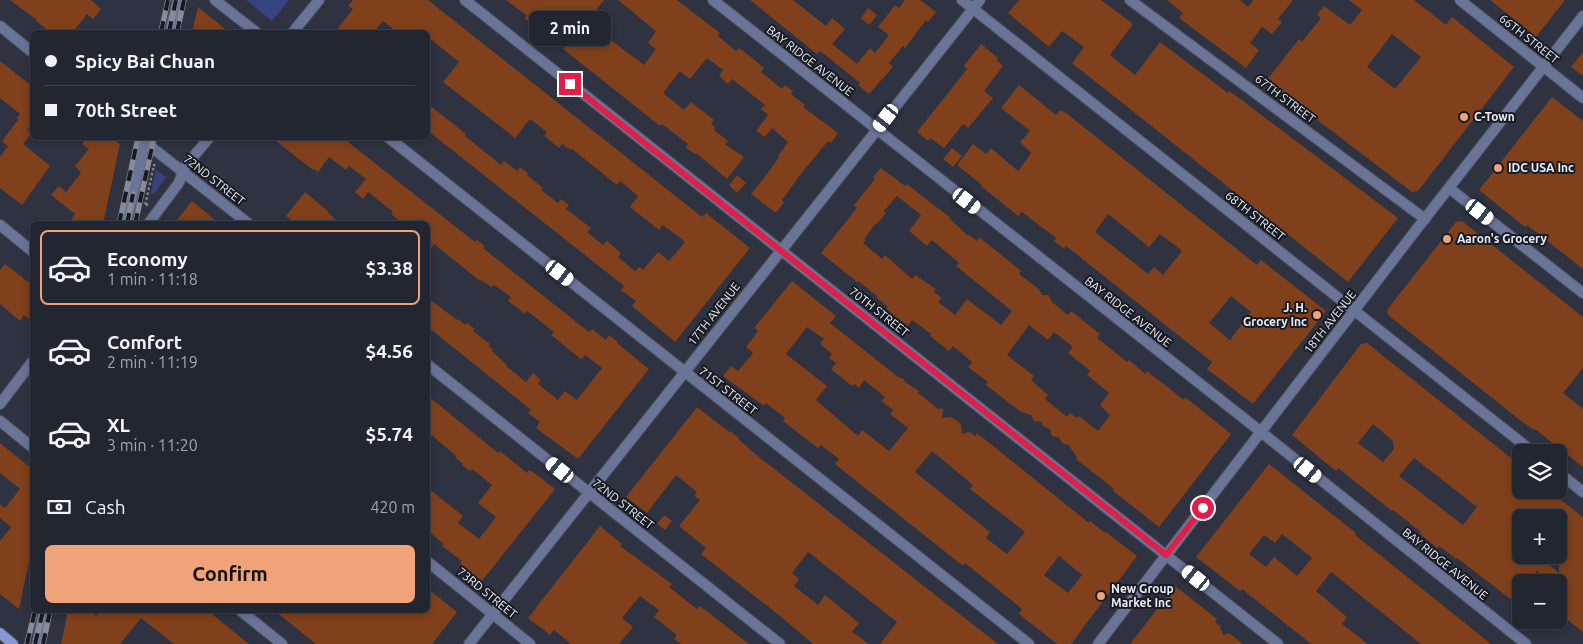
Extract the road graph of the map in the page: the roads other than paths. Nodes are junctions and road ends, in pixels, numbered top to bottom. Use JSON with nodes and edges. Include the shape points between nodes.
{"nodes":[{"id":1,"x":178,"y":0,"type":"edge"},
{"id":2,"x":215,"y":0,"type":"edge"},
{"id":3,"x":319,"y":0,"type":"edge"},
{"id":4,"x":465,"y":0,"type":"edge"},
{"id":5,"x":714,"y":0,"type":"edge"},
{"id":6,"x":962,"y":0,"type":"edge"},
{"id":7,"x":980,"y":0,"type":"edge"},
{"id":8,"x":1130,"y":0,"type":"edge"},
{"id":9,"x":1460,"y":0,"type":"edge"},
{"id":10,"x":973,"y":9,"type":"junction"},
{"id":11,"x":1583,"y":16,"type":"edge"},
{"id":12,"x":0,"y":26,"type":"edge"},
{"id":13,"x":170,"y":30,"type":"edge"},
{"id":14,"x":253,"y":30,"type":"edge"},
{"id":15,"x":295,"y":30,"type":"edge"},
{"id":16,"x":30,"y":50,"type":"edge"},
{"id":17,"x":1544,"y":66,"type":"junction"},
{"id":18,"x":1583,"y":98,"type":"edge"},
{"id":19,"x":877,"y":130,"type":"junction"},
{"id":20,"x":144,"y":140,"type":"edge"},
{"id":21,"x":145,"y":140,"type":"edge"},
{"id":22,"x":207,"y":140,"type":"edge"},
{"id":23,"x":392,"y":140,"type":"edge"},
{"id":24,"x":182,"y":170,"type":"junction"},
{"id":25,"x":1449,"y":188,"type":"junction"},
{"id":26,"x":1424,"y":219,"type":"junction"},
{"id":27,"x":127,"y":221,"type":"edge"},
{"id":28,"x":150,"y":221,"type":"edge"},
{"id":29,"x":245,"y":221,"type":"edge"},
{"id":30,"x":0,"y":225,"type":"edge"},
{"id":31,"x":30,"y":249,"type":"edge"},
{"id":32,"x":781,"y":251,"type":"junction"},
{"id":33,"x":1583,"y":293,"type":"edge"},
{"id":34,"x":1354,"y":311,"type":"junction"},
{"id":35,"x":30,"y":365,"type":"edge"},
{"id":36,"x":430,"y":367,"type":"edge"},
{"id":37,"x":684,"y":372,"type":"junction"},
{"id":38,"x":0,"y":404,"type":"edge"},
{"id":39,"x":0,"y":421,"type":"edge"},
{"id":40,"x":1261,"y":432,"type":"junction"},
{"id":41,"x":1523,"y":444,"type":"edge"},
{"id":42,"x":30,"y":445,"type":"edge"},
{"id":43,"x":1567,"y":479,"type":"edge"},
{"id":44,"x":1583,"y":492,"type":"edge"},
{"id":45,"x":589,"y":493,"type":"junction"},
{"id":46,"x":1166,"y":555,"type":"junction"},
{"id":47,"x":430,"y":564,"type":"edge"},
{"id":48,"x":44,"y":613,"type":"edge"},
{"id":49,"x":243,"y":613,"type":"edge"},
{"id":50,"x":492,"y":614,"type":"junction"},
{"id":51,"x":0,"y":633,"type":"edge"},
{"id":52,"x":13,"y":644,"type":"edge"},
{"id":53,"x":37,"y":644,"type":"edge"},
{"id":54,"x":282,"y":644,"type":"edge"},
{"id":55,"x":469,"y":644,"type":"edge"},
{"id":56,"x":530,"y":644,"type":"edge"},
{"id":57,"x":780,"y":644,"type":"edge"},
{"id":58,"x":1029,"y":644,"type":"edge"},
{"id":59,"x":1098,"y":644,"type":"edge"},
{"id":60,"x":1278,"y":644,"type":"edge"},
{"id":61,"x":1526,"y":644,"type":"edge"}],
"edges":[{"from":1,"to":13,"type":"street"},
{"from":2,"to":14,"type":"street"},
{"from":3,"to":15,"type":"street"},
{"from":4,"to":32,"type":"street","name":"70TH STREET"},
{"from":5,"to":19,"type":"street","name":"BAY RIDGE AVENUE"},
{"from":6,"to":10,"type":"street","name":"68TH STREET"},
{"from":7,"to":10,"type":"street","name":"17TH AVENUE"},
{"from":8,"to":26,"type":"street","name":"67TH STREET"},
{"from":9,"to":17,"type":"street","name":"66TH STREET"},
{"from":10,"to":19,"type":"street","name":"17TH AVENUE"},
{"from":10,"to":34,"type":"street","name":"68TH STREET"},
{"from":11,"to":17,"type":"street","name":"18TH AVENUE"},
{"from":12,"to":16,"type":"street"},
{"from":17,"to":18,"type":"street","name":"66TH STREET"},
{"from":17,"to":25,"type":"street","name":"18TH AVENUE"},
{"from":19,"to":32,"type":"street","name":"17TH AVENUE"},
{"from":19,"to":40,"type":"street","name":"BAY RIDGE AVENUE"},
{"from":20,"to":27,"type":"street"},
{"from":21,"to":24,"type":"street","name":"72ND STREET"},
{"from":22,"to":24,"type":"street"},
{"from":23,"to":37,"type":"street","name":"71ST STREET"},
{"from":24,"to":28,"type":"street","via":[[178,184]]},
{"from":24,"to":29,"type":"street","name":"72ND STREET"},
{"from":25,"to":26,"type":"street","name":"18TH AVENUE"},
{"from":25,"to":33,"type":"street"},
{"from":26,"to":34,"type":"street","name":"18TH AVENUE"},
{"from":30,"to":31,"type":"street"},
{"from":32,"to":37,"type":"street","name":"17TH AVENUE"},
{"from":32,"to":46,"type":"street","name":"70TH STREET"},
{"from":34,"to":40,"type":"street","name":"18TH AVENUE"},
{"from":34,"to":41,"type":"street","name":"68TH STREET"},
{"from":35,"to":38,"type":"street"},
{"from":36,"to":45,"type":"street","name":"72ND STREET"},
{"from":37,"to":45,"type":"street","name":"17TH AVENUE"},
{"from":37,"to":58,"type":"street","name":"71ST STREET"},
{"from":39,"to":42,"type":"street"},
{"from":40,"to":46,"type":"street","name":"18TH AVENUE"},
{"from":40,"to":61,"type":"street","name":"BAY RIDGE AVENUE"},
{"from":43,"to":44,"type":"street"},
{"from":45,"to":50,"type":"street","name":"17TH AVENUE"},
{"from":45,"to":57,"type":"street","name":"72ND STREET"},
{"from":46,"to":59,"type":"street","name":"18TH AVENUE"},
{"from":46,"to":60,"type":"street","name":"70TH STREET"},
{"from":47,"to":50,"type":"street","name":"73RD STREET"},
{"from":48,"to":53,"type":"street"},
{"from":49,"to":54,"type":"street"},
{"from":50,"to":55,"type":"street","name":"17TH AVENUE"},
{"from":50,"to":56,"type":"street","name":"73RD STREET"},
{"from":51,"to":52,"type":"main road"}]}
